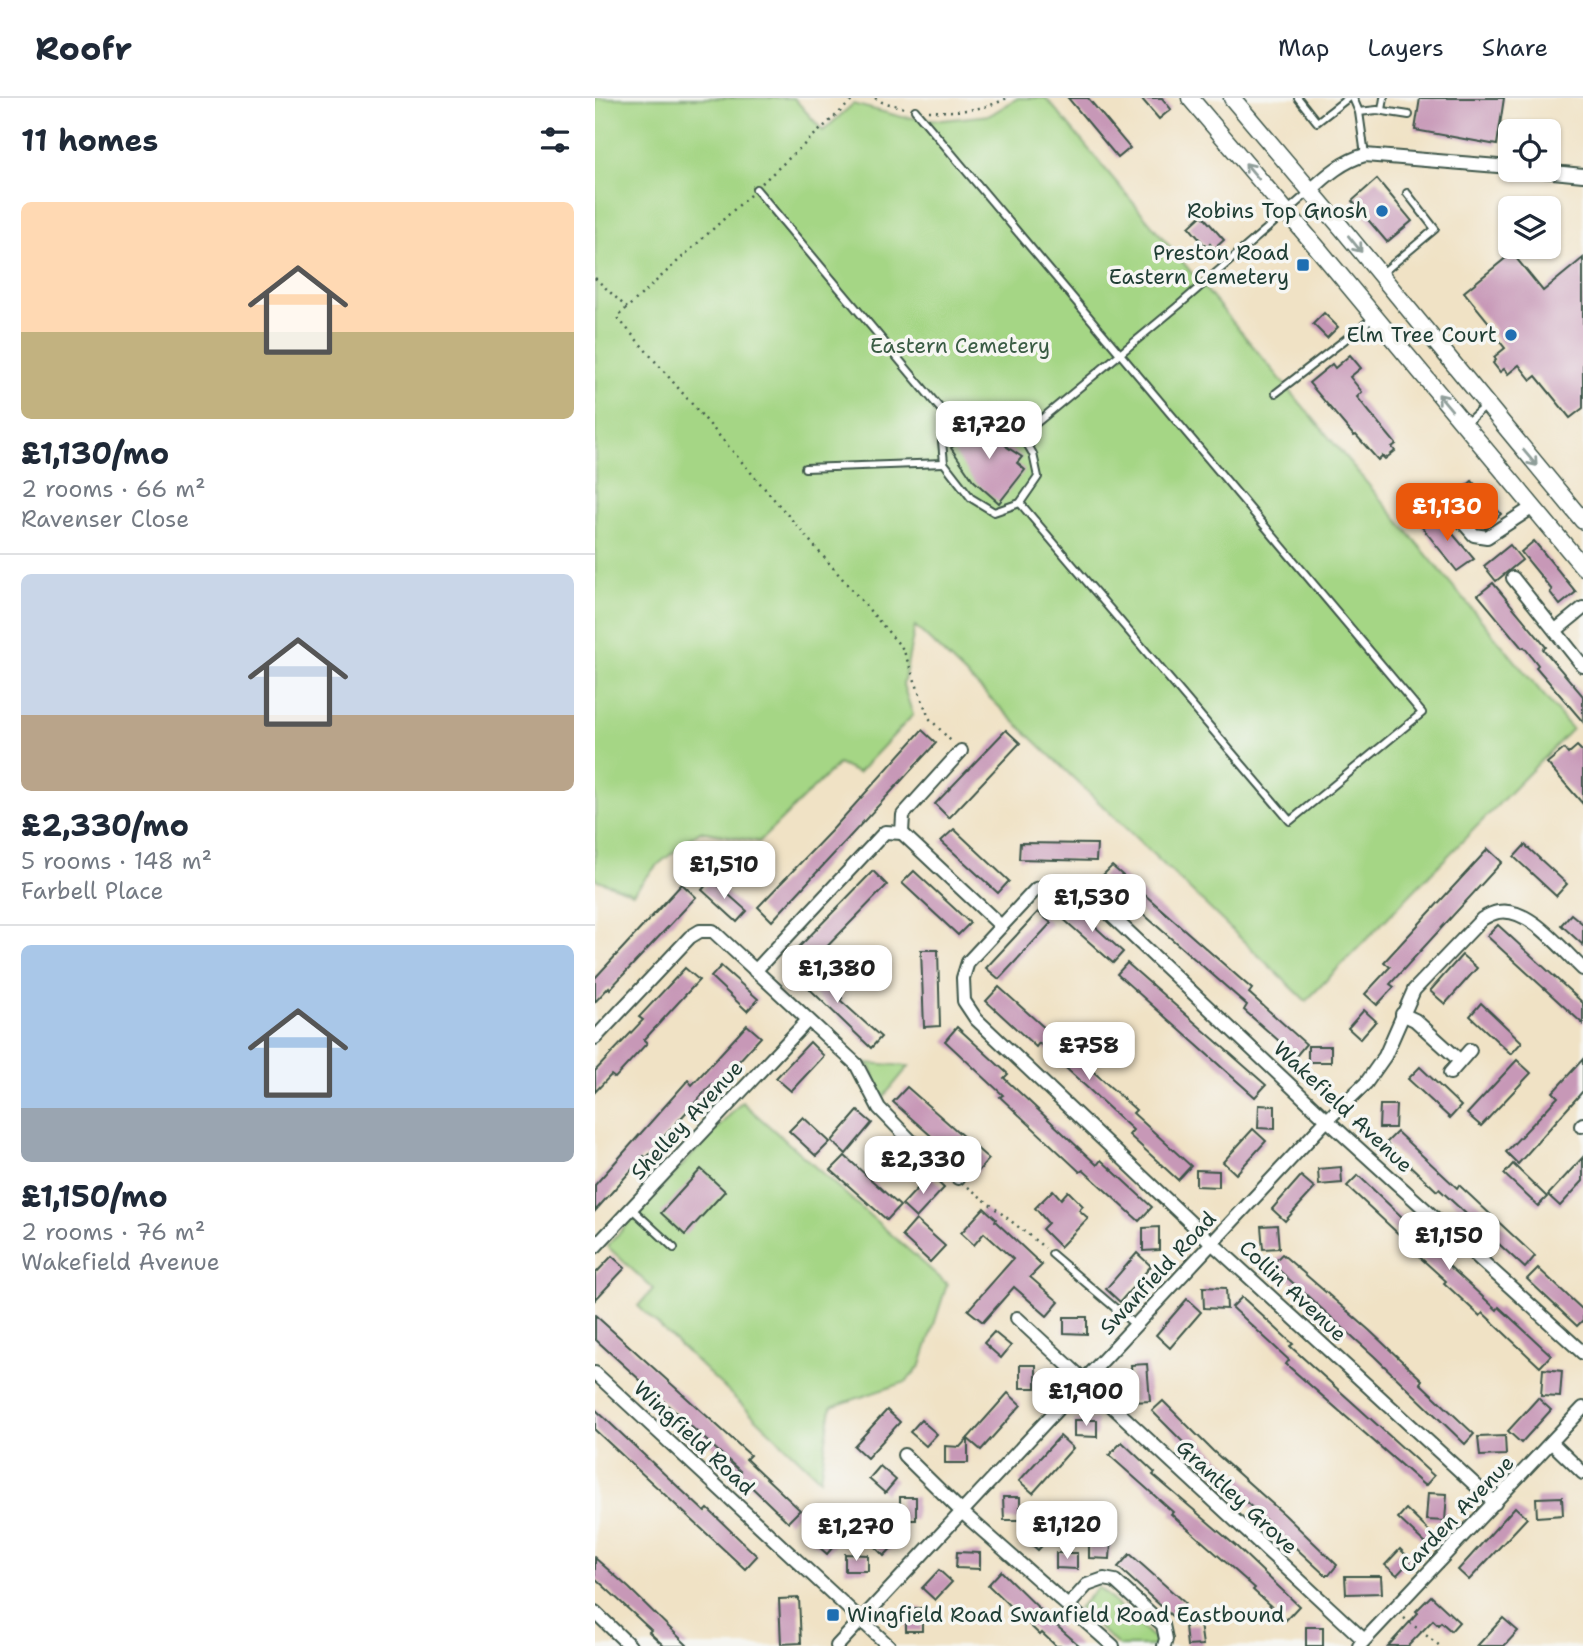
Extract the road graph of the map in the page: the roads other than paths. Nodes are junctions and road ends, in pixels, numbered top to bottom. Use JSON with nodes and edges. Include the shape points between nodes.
{"nodes":[{"id":1,"x":1189,"y":98,"type":"edge"},
{"id":2,"x":1298,"y":98,"type":"edge"},
{"id":3,"x":1350,"y":98,"type":"edge"},
{"id":4,"x":1384,"y":98,"type":"edge"},
{"id":5,"x":1238,"y":100,"type":"edge"},
{"id":6,"x":915,"y":110,"type":"road end"},
{"id":7,"x":1382,"y":110,"type":"junction"},
{"id":8,"x":1359,"y":112,"type":"junction"},
{"id":9,"x":1409,"y":115,"type":"dead end"},
{"id":10,"x":1366,"y":155,"type":"junction"},
{"id":11,"x":1498,"y":166,"type":"edge"},
{"id":12,"x":1561,"y":173,"type":"edge"},
{"id":13,"x":1583,"y":175,"type":"edge"},
{"id":14,"x":756,"y":189,"type":"road end"},
{"id":15,"x":1310,"y":191,"type":"junction"},
{"id":16,"x":1407,"y":192,"type":"dead end"},
{"id":17,"x":1285,"y":211,"type":"junction"},
{"id":18,"x":1380,"y":275,"type":"junction"},
{"id":19,"x":1374,"y":317,"type":"junction"},
{"id":20,"x":1119,"y":354,"type":"junction"},
{"id":21,"x":1276,"y":393,"type":"dead end"},
{"id":22,"x":1486,"y":405,"type":"junction"},
{"id":23,"x":953,"y":424,"type":"junction"},
{"id":24,"x":1464,"y":425,"type":"junction"},
{"id":25,"x":1022,"y":435,"type":"junction"},
{"id":26,"x":944,"y":463,"type":"junction"},
{"id":27,"x":805,"y":468,"type":"dead end"},
{"id":28,"x":1020,"y":503,"type":"junction"},
{"id":29,"x":1447,"y":504,"type":"dead end"},
{"id":30,"x":1533,"y":507,"type":"junction"},
{"id":31,"x":1583,"y":521,"type":"edge"},
{"id":32,"x":1583,"y":567,"type":"edge"},
{"id":33,"x":1513,"y":578,"type":"dead end"},
{"id":34,"x":1583,"y":608,"type":"edge"},
{"id":35,"x":1556,"y":630,"type":"junction"},
{"id":36,"x":1583,"y":666,"type":"edge"},
{"id":37,"x":961,"y":751,"type":"road end"},
{"id":38,"x":902,"y":834,"type":"junction"},
{"id":39,"x":1000,"y":925,"type":"junction"},
{"id":40,"x":1583,"y":970,"type":"edge"},
{"id":41,"x":755,"y":971,"type":"junction"},
{"id":42,"x":1402,"y":1014,"type":"junction"},
{"id":43,"x":808,"y":1020,"type":"junction"},
{"id":44,"x":595,"y":1038,"type":"edge"},
{"id":45,"x":1470,"y":1050,"type":"dead end"},
{"id":46,"x":1459,"y":1060,"type":"junction"},
{"id":47,"x":1450,"y":1073,"type":"dead end"},
{"id":48,"x":1327,"y":1120,"type":"junction"},
{"id":49,"x":912,"y":1142,"type":"junction"},
{"id":50,"x":896,"y":1160,"type":"dead end"},
{"id":51,"x":958,"y":1178,"type":"road end"},
{"id":52,"x":631,"y":1208,"type":"junction"},
{"id":53,"x":1212,"y":1243,"type":"junction"},
{"id":54,"x":595,"y":1247,"type":"edge"},
{"id":55,"x":674,"y":1248,"type":"dead end"},
{"id":56,"x":1052,"y":1254,"type":"road end"},
{"id":57,"x":1017,"y":1318,"type":"dead end"},
{"id":58,"x":1135,"y":1325,"type":"junction"},
{"id":59,"x":1583,"y":1353,"type":"edge"},
{"id":60,"x":595,"y":1373,"type":"edge"},
{"id":61,"x":1084,"y":1382,"type":"junction"},
{"id":62,"x":1583,"y":1408,"type":"edge"},
{"id":63,"x":1552,"y":1443,"type":"junction"},
{"id":64,"x":904,"y":1455,"type":"dead end"},
{"id":65,"x":1583,"y":1473,"type":"edge"},
{"id":66,"x":1495,"y":1503,"type":"junction"},
{"id":67,"x":963,"y":1513,"type":"junction"},
{"id":68,"x":1069,"y":1605,"type":"junction"},
{"id":69,"x":595,"y":1612,"type":"edge"},
{"id":70,"x":861,"y":1620,"type":"junction"},
{"id":71,"x":1361,"y":1643,"type":"edge"},
{"id":72,"x":630,"y":1646,"type":"edge"},
{"id":73,"x":837,"y":1646,"type":"edge"},
{"id":74,"x":889,"y":1646,"type":"edge"},
{"id":75,"x":1113,"y":1646,"type":"edge"},
{"id":76,"x":1164,"y":1646,"type":"edge"}],
"edges":[{"from":17,"to":1,"type":"street","one_way":true},
{"from":2,"to":3,"type":"lane","via":[[1317,121]]},
{"from":3,"to":8,"type":"lane"},
{"from":4,"to":7,"type":"lane"},
{"from":5,"to":15,"type":"street"},
{"from":6,"to":20,"type":"lane"},
{"from":7,"to":8,"type":"lane"},
{"from":7,"to":9,"type":"lane"},
{"from":8,"to":10,"type":"lane"},
{"from":10,"to":11,"type":"street"},
{"from":10,"to":15,"type":"street","via":[[1350,159]]},
{"from":12,"to":13,"type":"street"},
{"from":14,"to":23,"type":"lane"},
{"from":15,"to":17,"type":"lane"},
{"from":15,"to":18,"type":"street","one_way":true},
{"from":16,"to":18,"type":"lane","via":[[1435,229]]},
{"from":17,"to":19,"type":"street"},
{"from":17,"to":20,"type":"lane"},
{"from":18,"to":22,"type":"street"},
{"from":19,"to":21,"type":"lane"},
{"from":24,"to":19,"type":"street","one_way":true},
{"from":20,"to":25,"type":"lane"},
{"from":20,"to":28,"type":"lane","via":[[1422,713],[1290,821]]},
{"from":22,"to":24,"type":"lane"},
{"from":22,"to":31,"type":"street","one_way":true},
{"from":23,"to":25,"type":"lane","via":[[996,417]]},
{"from":23,"to":26,"type":"lane","via":[[942,441]]},
{"from":24,"to":30,"type":"street"},
{"from":25,"to":28,"type":"lane","via":[[1033,454],[1038,477]]},
{"from":26,"to":27,"type":"lane"},
{"from":26,"to":28,"type":"lane","via":[[971,498],[994,512]]},
{"from":29,"to":30,"type":"street","via":[[1474,535],[1487,537]]},
{"from":30,"to":32,"type":"street"},
{"from":33,"to":35,"type":"street"},
{"from":34,"to":35,"type":"street"},
{"from":35,"to":36,"type":"street"},
{"from":37,"to":38,"type":"street","via":[[903,815]]},
{"from":38,"to":39,"type":"street"},
{"from":38,"to":41,"type":"street","via":[[885,832]]},
{"from":39,"to":48,"type":"street","name":"Wakefield Avenue","via":[[1036,889],[1079,885]]},
{"from":39,"to":53,"type":"street","name":"Collin Avenue","via":[[968,961],[963,978],[964,1001],[975,1019]]},
{"from":40,"to":42,"type":"street","name":"Swanfield Road","via":[[1529,918],[1497,912],[1482,919],[1414,990]]},
{"from":41,"to":43,"type":"street"},
{"from":41,"to":44,"type":"street","via":[[713,931],[700,931]]},
{"from":42,"to":46,"type":"street"},
{"from":42,"to":48,"type":"street","name":"Swanfield Road","via":[[1385,1056],[1366,1083]]},
{"from":43,"to":49,"type":"street","via":[[856,1064],[879,1108]]},
{"from":43,"to":52,"type":"street","name":"Shelley Avenue"},
{"from":45,"to":46,"type":"street"},
{"from":46,"to":47,"type":"street"},
{"from":48,"to":53,"type":"street","name":"Swanfield Road"},
{"from":48,"to":59,"type":"street","name":"Wakefield Avenue"},
{"from":49,"to":50,"type":"street"},
{"from":49,"to":51,"type":"street"},
{"from":52,"to":54,"type":"street","name":"Shelley Avenue"},
{"from":52,"to":55,"type":"lane"},
{"from":53,"to":58,"type":"street","name":"Swanfield Road"},
{"from":53,"to":66,"type":"street","name":"Collin Avenue"},
{"from":56,"to":58,"type":"lane"},
{"from":57,"to":61,"type":"street","name":"Grantley Grove"},
{"from":58,"to":61,"type":"street","name":"Swanfield Road"},
{"from":60,"to":70,"type":"street","name":"Wingfield Road"},
{"from":61,"to":67,"type":"street","name":"Swanfield Road"},
{"from":61,"to":71,"type":"street","name":"Grantley Grove"},
{"from":62,"to":63,"type":"street","name":"Carden Avenue"},
{"from":63,"to":65,"type":"street"},
{"from":63,"to":66,"type":"street","name":"Carden Avenue"},
{"from":64,"to":67,"type":"street"},
{"from":66,"to":71,"type":"street","name":"Carden Avenue"},
{"from":67,"to":68,"type":"street"},
{"from":67,"to":70,"type":"street","name":"Swanfield Road"},
{"from":68,"to":75,"type":"street"},
{"from":68,"to":76,"type":"street","via":[[1087,1586],[1104,1579],[1115,1581],[1163,1625]]},
{"from":69,"to":72,"type":"street"},
{"from":70,"to":73,"type":"street","name":"Swanfield Road"},
{"from":70,"to":74,"type":"street","name":"Wingfield Road"}]}
